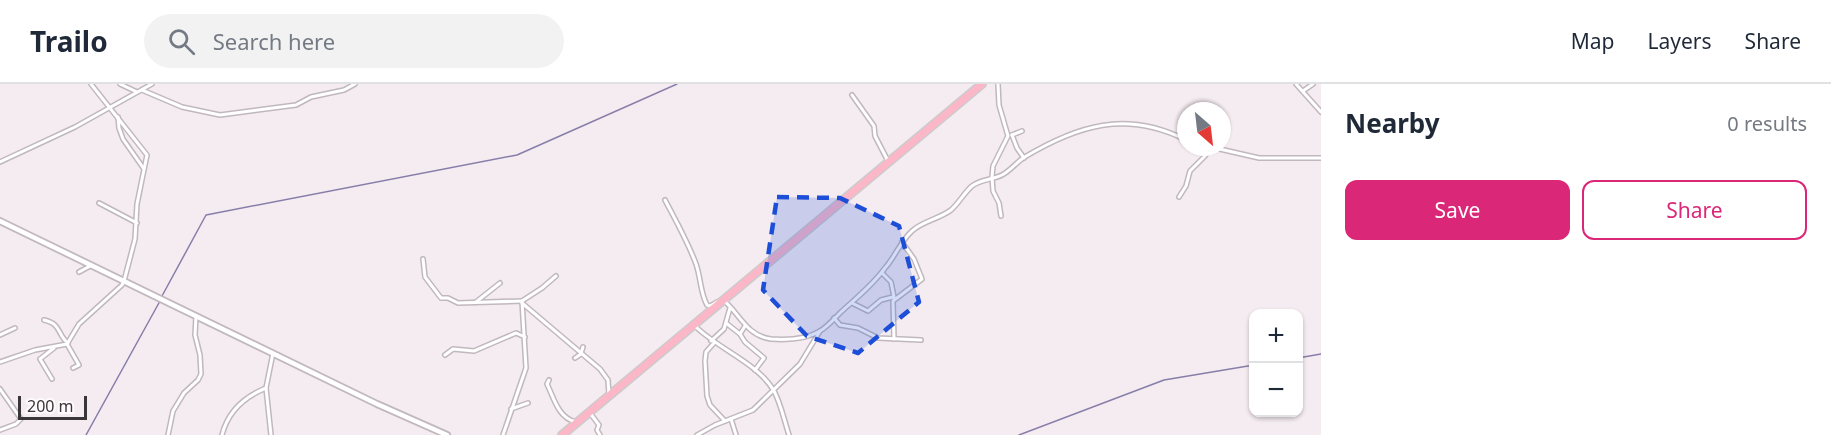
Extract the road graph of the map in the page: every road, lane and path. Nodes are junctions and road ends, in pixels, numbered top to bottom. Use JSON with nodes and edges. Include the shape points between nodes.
{"nodes":[{"id":1,"x":91,"y":84,"type":"edge"},
{"id":2,"x":120,"y":84,"type":"edge"},
{"id":3,"x":152,"y":84,"type":"edge"},
{"id":4,"x":355,"y":84,"type":"edge"},
{"id":5,"x":982,"y":84,"type":"edge"},
{"id":6,"x":998,"y":84,"type":"edge"},
{"id":7,"x":1296,"y":84,"type":"edge"},
{"id":8,"x":1313,"y":84,"type":"edge"},
{"id":9,"x":140,"y":91,"type":"junction"},
{"id":10,"x":1304,"y":92,"type":"junction"},
{"id":11,"x":852,"y":95,"type":"dead end"},
{"id":12,"x":111,"y":108,"type":"junction"},
{"id":13,"x":1321,"y":112,"type":"edge"},
{"id":14,"x":117,"y":116,"type":"junction"},
{"id":15,"x":1022,"y":131,"type":"dead end"},
{"id":16,"x":1010,"y":136,"type":"junction"},
{"id":17,"x":1177,"y":136,"type":"edge"},
{"id":18,"x":1231,"y":152,"type":"edge"},
{"id":19,"x":1205,"y":156,"type":"edge"},
{"id":20,"x":1024,"y":158,"type":"junction"},
{"id":21,"x":1321,"y":158,"type":"edge"},
{"id":22,"x":0,"y":162,"type":"edge"},
{"id":23,"x":889,"y":162,"type":"junction"},
{"id":24,"x":145,"y":171,"type":"junction"},
{"id":25,"x":992,"y":177,"type":"junction"},
{"id":26,"x":1179,"y":197,"type":"dead end"},
{"id":27,"x":665,"y":200,"type":"dead end"},
{"id":28,"x":99,"y":203,"type":"dead end"},
{"id":29,"x":1001,"y":216,"type":"dead end"},
{"id":30,"x":0,"y":221,"type":"edge"},
{"id":31,"x":137,"y":223,"type":"junction"},
{"id":32,"x":902,"y":242,"type":"junction"},
{"id":33,"x":423,"y":260,"type":"dead end"},
{"id":34,"x":92,"y":265,"type":"junction"},
{"id":35,"x":79,"y":272,"type":"dead end"},
{"id":36,"x":882,"y":273,"type":"junction"},
{"id":37,"x":556,"y":276,"type":"dead end"},
{"id":38,"x":124,"y":281,"type":"junction"},
{"id":39,"x":500,"y":283,"type":"dead end"},
{"id":40,"x":895,"y":298,"type":"junction"},
{"id":41,"x":725,"y":300,"type":"junction"},
{"id":42,"x":522,"y":302,"type":"junction"},
{"id":43,"x":474,"y":303,"type":"junction"},
{"id":44,"x":852,"y":303,"type":"junction"},
{"id":45,"x":730,"y":308,"type":"junction"},
{"id":46,"x":196,"y":315,"type":"junction"},
{"id":47,"x":834,"y":318,"type":"junction"},
{"id":48,"x":44,"y":320,"type":"dead end"},
{"id":49,"x":726,"y":323,"type":"junction"},
{"id":50,"x":695,"y":326,"type":"junction"},
{"id":51,"x":745,"y":326,"type":"junction"},
{"id":52,"x":15,"y":328,"type":"dead end"},
{"id":53,"x":820,"y":331,"type":"junction"},
{"id":54,"x":740,"y":334,"type":"junction"},
{"id":55,"x":0,"y":335,"type":"edge"},
{"id":56,"x":525,"y":337,"type":"junction"},
{"id":57,"x":894,"y":339,"type":"junction"},
{"id":58,"x":921,"y":340,"type":"dead end"},
{"id":59,"x":713,"y":342,"type":"junction"},
{"id":60,"x":68,"y":344,"type":"junction"},
{"id":61,"x":56,"y":347,"type":"junction"},
{"id":62,"x":583,"y":347,"type":"dead end"},
{"id":63,"x":273,"y":353,"type":"junction"},
{"id":64,"x":581,"y":353,"type":"junction"},
{"id":65,"x":445,"y":355,"type":"dead end"},
{"id":66,"x":575,"y":358,"type":"dead end"},
{"id":67,"x":0,"y":362,"type":"edge"},
{"id":68,"x":73,"y":368,"type":"dead end"},
{"id":69,"x":754,"y":370,"type":"junction"},
{"id":70,"x":52,"y":379,"type":"dead end"},
{"id":71,"x":549,"y":380,"type":"dead end"},
{"id":72,"x":266,"y":388,"type":"junction"},
{"id":73,"x":0,"y":389,"type":"edge"},
{"id":74,"x":774,"y":391,"type":"junction"},
{"id":75,"x":609,"y":397,"type":"junction"},
{"id":76,"x":528,"y":403,"type":"dead end"},
{"id":77,"x":511,"y":409,"type":"junction"},
{"id":78,"x":590,"y":412,"type":"junction"},
{"id":79,"x":731,"y":419,"type":"junction"},
{"id":80,"x":725,"y":421,"type":"junction"},
{"id":81,"x":578,"y":422,"type":"junction"},
{"id":82,"x":0,"y":430,"type":"edge"},
{"id":83,"x":438,"y":433,"type":"edge"},
{"id":84,"x":168,"y":435,"type":"edge"},
{"id":85,"x":222,"y":435,"type":"edge"},
{"id":86,"x":271,"y":435,"type":"edge"},
{"id":87,"x":447,"y":435,"type":"edge"},
{"id":88,"x":503,"y":435,"type":"edge"},
{"id":89,"x":562,"y":435,"type":"edge"},
{"id":90,"x":600,"y":435,"type":"edge"},
{"id":91,"x":697,"y":435,"type":"edge"},
{"id":92,"x":735,"y":435,"type":"edge"},
{"id":93,"x":789,"y":435,"type":"edge"}],
"edges":[{"from":1,"to":12,"type":"street"},
{"from":2,"to":9,"type":"street"},
{"from":3,"to":9,"type":"street"},
{"from":4,"to":9,"type":"street","via":[[296,105],[220,115],[182,107]]},
{"from":5,"to":23,"type":"highway"},
{"from":6,"to":16,"type":"street","via":[[999,105]]},
{"from":7,"to":10,"type":"street"},
{"from":8,"to":10,"type":"street"},
{"from":9,"to":12,"type":"street"},
{"from":10,"to":13,"type":"street"},
{"from":11,"to":23,"type":"street","via":[[874,126]]},
{"from":12,"to":14,"type":"street"},
{"from":12,"to":22,"type":"street"},
{"from":14,"to":24,"type":"street","via":[[123,139]]},
{"from":14,"to":24,"type":"street","via":[[147,155]]},
{"from":15,"to":16,"type":"street"},
{"from":16,"to":20,"type":"street"},
{"from":16,"to":25,"type":"street","via":[[993,166]]},
{"from":17,"to":20,"type":"street","via":[[1150,127],[1108,123],[1078,131]]},
{"from":18,"to":21,"type":"street","via":[[1259,158]]},
{"from":19,"to":26,"type":"street","via":[[1190,171]]},
{"from":20,"to":25,"type":"street"},
{"from":23,"to":41,"type":"highway"},
{"from":24,"to":31,"type":"street"},
{"from":25,"to":29,"type":"street"},
{"from":25,"to":32,"type":"street","via":[[970,188],[951,210],[922,223]]},
{"from":27,"to":41,"type":"street","via":[[693,255],[707,305]]},
{"from":28,"to":31,"type":"street"},
{"from":30,"to":34,"type":"street"},
{"from":31,"to":38,"type":"street"},
{"from":32,"to":36,"type":"street"},
{"from":32,"to":40,"type":"street","via":[[922,279]]},
{"from":33,"to":43,"type":"street","via":[[426,277],[441,298]]},
{"from":34,"to":35,"type":"street"},
{"from":34,"to":38,"type":"street"},
{"from":36,"to":40,"type":"street","via":[[889,279]]},
{"from":36,"to":44,"type":"street"},
{"from":37,"to":42,"type":"street"},
{"from":38,"to":46,"type":"street"},
{"from":38,"to":60,"type":"street","via":[[79,324]]},
{"from":39,"to":43,"type":"street"},
{"from":40,"to":44,"type":"street","via":[[881,300],[868,311]]},
{"from":40,"to":57,"type":"street"},
{"from":41,"to":45,"type":"street"},
{"from":41,"to":50,"type":"highway"},
{"from":42,"to":43,"type":"street"},
{"from":42,"to":56,"type":"street"},
{"from":42,"to":64,"type":"street"},
{"from":44,"to":47,"type":"street"},
{"from":45,"to":49,"type":"street"},
{"from":45,"to":51,"type":"street"},
{"from":46,"to":63,"type":"street"},
{"from":46,"to":84,"type":"street","via":[[201,374],[173,411]]},
{"from":47,"to":53,"type":"street"},
{"from":47,"to":57,"type":"street","via":[[840,325],[878,338]]},
{"from":48,"to":60,"type":"street","via":[[58,327]]},
{"from":49,"to":54,"type":"street"},
{"from":49,"to":59,"type":"street"},
{"from":50,"to":59,"type":"street"},
{"from":50,"to":75,"type":"highway"},
{"from":51,"to":53,"type":"street","via":[[770,339]]},
{"from":51,"to":54,"type":"street"},
{"from":52,"to":55,"type":"street"},
{"from":53,"to":74,"type":"street","via":[[806,357]]},
{"from":54,"to":69,"type":"street","via":[[764,358]]},
{"from":56,"to":65,"type":"street","via":[[516,333],[474,351],[453,349]]},
{"from":56,"to":77,"type":"street","via":[[526,368]]},
{"from":57,"to":58,"type":"street"},
{"from":59,"to":69,"type":"street"},
{"from":59,"to":80,"type":"street","via":[[706,352],[707,396]]},
{"from":60,"to":61,"type":"street"},
{"from":60,"to":68,"type":"street","via":[[79,365]]},
{"from":61,"to":67,"type":"street"},
{"from":61,"to":70,"type":"street","via":[[40,359]]},
{"from":62,"to":64,"type":"street"},
{"from":63,"to":72,"type":"street"},
{"from":63,"to":83,"type":"street"},
{"from":64,"to":66,"type":"street"},
{"from":64,"to":75,"type":"street","via":[[608,380]]},
{"from":69,"to":74,"type":"street"},
{"from":71,"to":81,"type":"street","via":[[552,400],[569,421]]},
{"from":72,"to":85,"type":"street","via":[[239,403]]},
{"from":72,"to":86,"type":"street"},
{"from":73,"to":82,"type":"street","via":[[21,419]]},
{"from":74,"to":79,"type":"street","via":[[749,413]]},
{"from":74,"to":93,"type":"street"},
{"from":75,"to":78,"type":"highway"},
{"from":76,"to":77,"type":"street"},
{"from":77,"to":88,"type":"street"},
{"from":78,"to":81,"type":"highway"},
{"from":78,"to":90,"type":"street","via":[[599,425]]},
{"from":79,"to":80,"type":"street"},
{"from":79,"to":92,"type":"street"},
{"from":80,"to":91,"type":"street"},
{"from":81,"to":89,"type":"highway"},
{"from":83,"to":87,"type":"street"}]}
